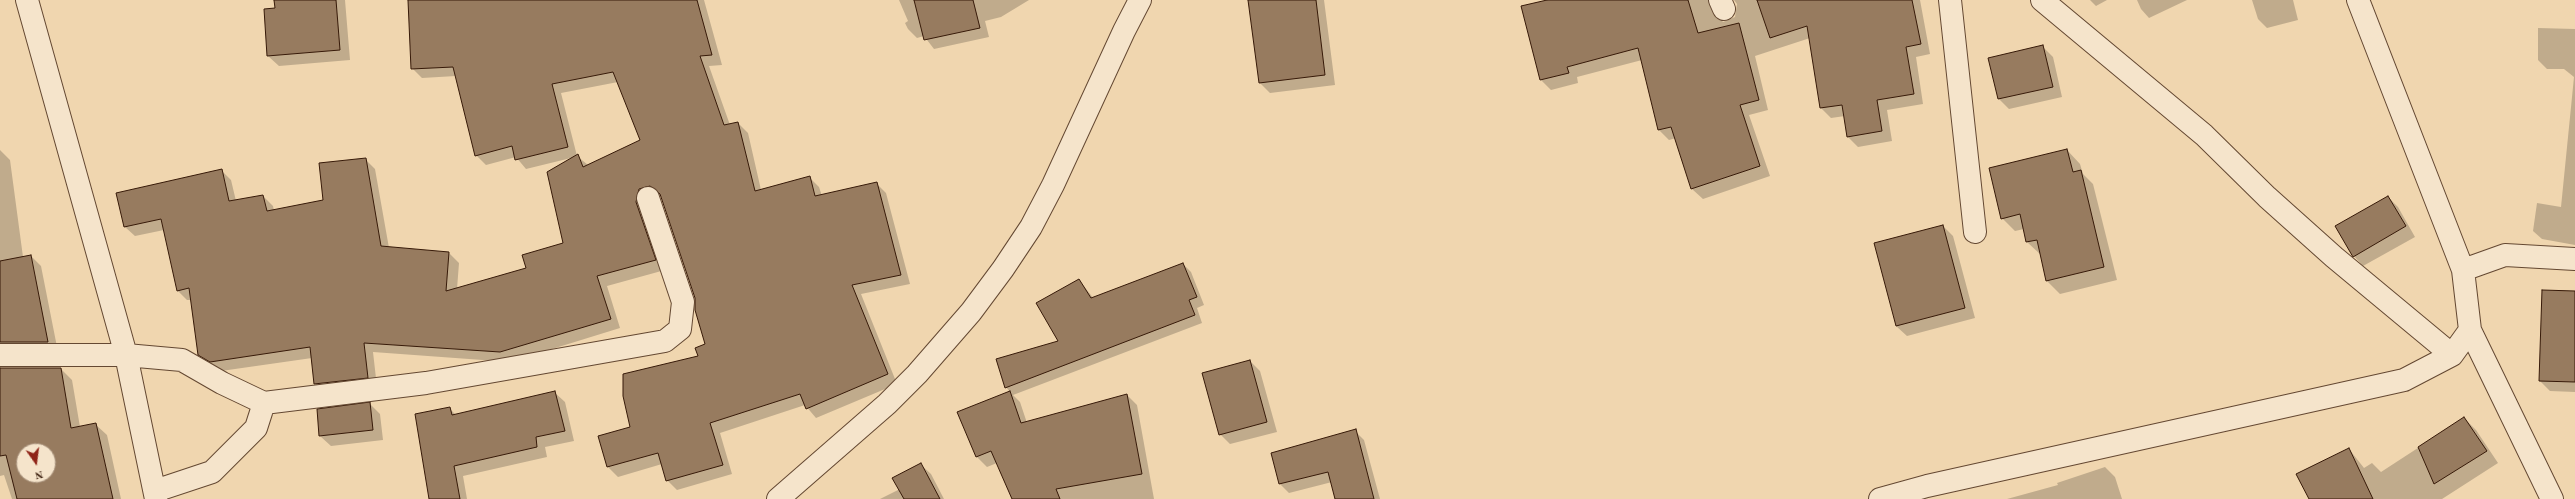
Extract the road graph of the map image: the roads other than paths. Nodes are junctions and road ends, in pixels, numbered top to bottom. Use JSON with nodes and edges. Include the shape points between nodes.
{"nodes":[{"id":1,"x":27,"y":0,"type":"edge"},
{"id":2,"x":1140,"y":0,"type":"edge"},
{"id":3,"x":1950,"y":0,"type":"edge"},
{"id":4,"x":2042,"y":0,"type":"edge"},
{"id":5,"x":2358,"y":0,"type":"edge"},
{"id":6,"x":648,"y":198,"type":"dead end"},
{"id":7,"x":1975,"y":232,"type":"dead end"},
{"id":8,"x":2575,"y":259,"type":"edge"},
{"id":9,"x":2463,"y":270,"type":"junction"},
{"id":10,"x":2470,"y":330,"type":"junction"},
{"id":11,"x":126,"y":355,"type":"junction"},
{"id":12,"x":2452,"y":355,"type":"junction"},
{"id":13,"x":0,"y":356,"type":"edge"},
{"id":14,"x":264,"y":403,"type":"junction"},
{"id":15,"x":155,"y":495,"type":"edge"},
{"id":16,"x":778,"y":499,"type":"edge"},
{"id":17,"x":1880,"y":499,"type":"edge"},
{"id":18,"x":2552,"y":499,"type":"edge"}],
"edges":[{"from":1,"to":11,"type":"street"},
{"from":2,"to":16,"type":"street","via":[[1053,185],[1031,227],[1003,269],[971,312],[917,374],[887,404]]},
{"from":3,"to":7,"type":"street"},
{"from":4,"to":12,"type":"street","via":[[2204,134],[2267,197]]},
{"from":5,"to":9,"type":"street"},
{"from":6,"to":14,"type":"street","via":[[683,302],[680,329],[665,341],[426,383]]},
{"from":8,"to":9,"type":"street","via":[[2505,255]]},
{"from":9,"to":10,"type":"street"},
{"from":10,"to":12,"type":"street"},
{"from":10,"to":18,"type":"street"},
{"from":11,"to":13,"type":"street"},
{"from":11,"to":14,"type":"street","via":[[182,360]]},
{"from":11,"to":15,"type":"street"},
{"from":12,"to":17,"type":"street","via":[[2404,380],[1927,486]]},
{"from":14,"to":15,"type":"street","via":[[256,428],[212,472]]}]}
